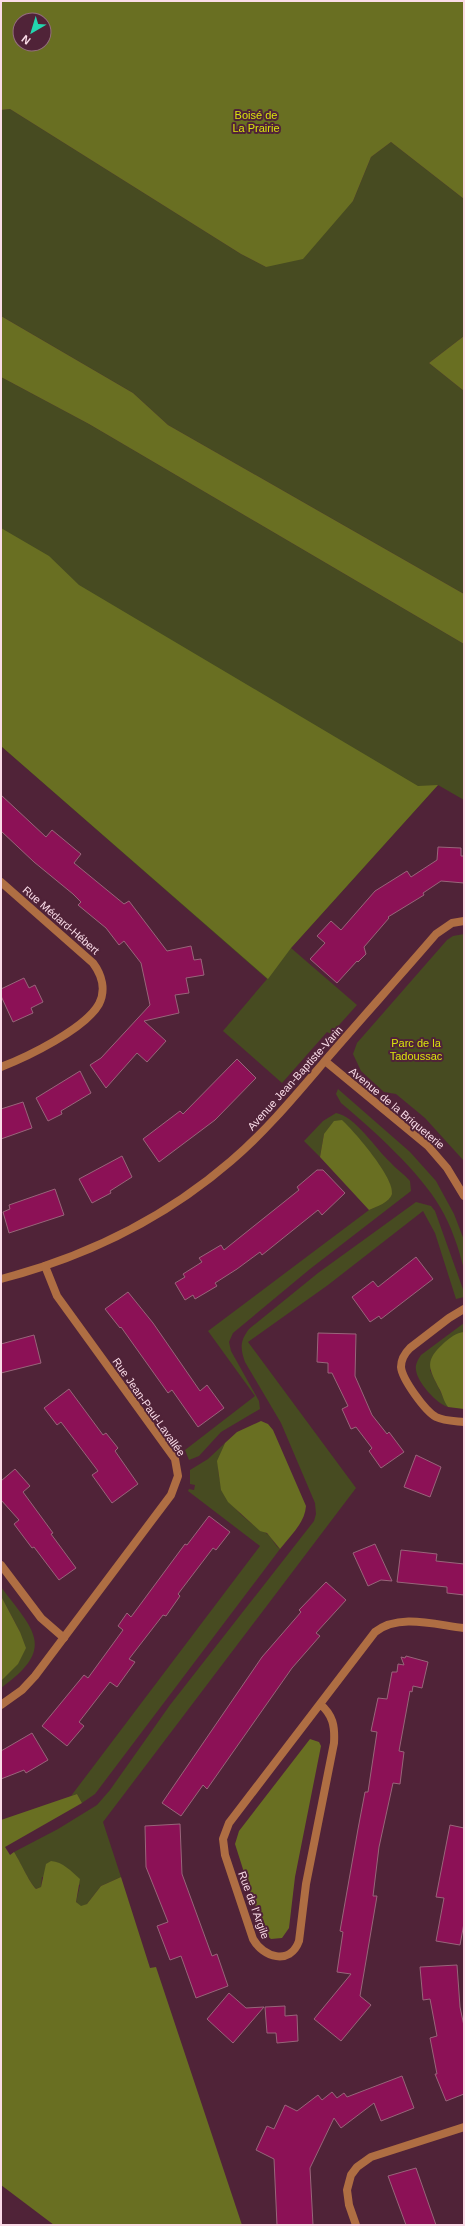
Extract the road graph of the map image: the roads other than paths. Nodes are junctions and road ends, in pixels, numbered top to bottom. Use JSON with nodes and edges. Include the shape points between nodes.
{"nodes":[{"id":1,"x":1,"y":882,"type":"edge"},
{"id":2,"x":464,"y":921,"type":"edge"},
{"id":3,"x":325,"y":1061,"type":"junction"},
{"id":4,"x":1,"y":1067,"type":"edge"},
{"id":5,"x":464,"y":1196,"type":"edge"},
{"id":6,"x":45,"y":1266,"type":"junction"},
{"id":7,"x":1,"y":1279,"type":"edge"},
{"id":8,"x":464,"y":1310,"type":"edge"},
{"id":9,"x":464,"y":1422,"type":"edge"},
{"id":10,"x":1,"y":1565,"type":"edge"},
{"id":11,"x":464,"y":1628,"type":"edge"},
{"id":12,"x":64,"y":1638,"type":"junction"},
{"id":13,"x":320,"y":1704,"type":"junction"},
{"id":14,"x":1,"y":1705,"type":"edge"},
{"id":15,"x":464,"y":2127,"type":"edge"},
{"id":16,"x":356,"y":2225,"type":"edge"}],
"edges":[{"from":1,"to":4,"type":"street","name":"Rue Médard-Hébert","via":[[93,963],[103,988],[99,1003],[80,1024],[28,1056]]},
{"from":2,"to":3,"type":"street","name":"Avenue Jean-Baptiste-Varin","via":[[452,923],[436,934]]},
{"from":3,"to":5,"type":"street","name":"Avenue de la Briqueterie","via":[[428,1146],[447,1168]]},
{"from":3,"to":6,"type":"street","name":"Avenue Jean-Baptiste-Varin","via":[[271,1124],[232,1161],[205,1182],[168,1208],[131,1229]]},
{"from":6,"to":7,"type":"street","name":"Avenue Jean-Baptiste-Varin"},
{"from":6,"to":12,"type":"street","name":"Rue Jean-Paul-Lavallée","via":[[57,1296],[175,1459],[178,1468],[178,1476],[171,1495]]},
{"from":8,"to":9,"type":"street","via":[[449,1318],[405,1352],[401,1367],[408,1383],[431,1414],[445,1420]]},
{"from":10,"to":12,"type":"street","via":[[41,1618]]},
{"from":11,"to":13,"type":"street","name":"Rue de l'Argile","via":[[404,1621],[384,1625],[366,1642]]},
{"from":12,"to":14,"type":"street","name":"Rue Jean-Paul-Lavallée","via":[[22,1690]]},
{"from":13,"to":13,"type":"street","name":"Rue de l'Argile","via":[[229,1823],[223,1839],[225,1855],[253,1938],[260,1949],[273,1957],[288,1955],[297,1947],[299,1941],[306,1884],[334,1742],[333,1721]]},
{"from":15,"to":16,"type":"street","via":[[371,2157],[357,2167],[351,2175],[347,2190]]}]}
